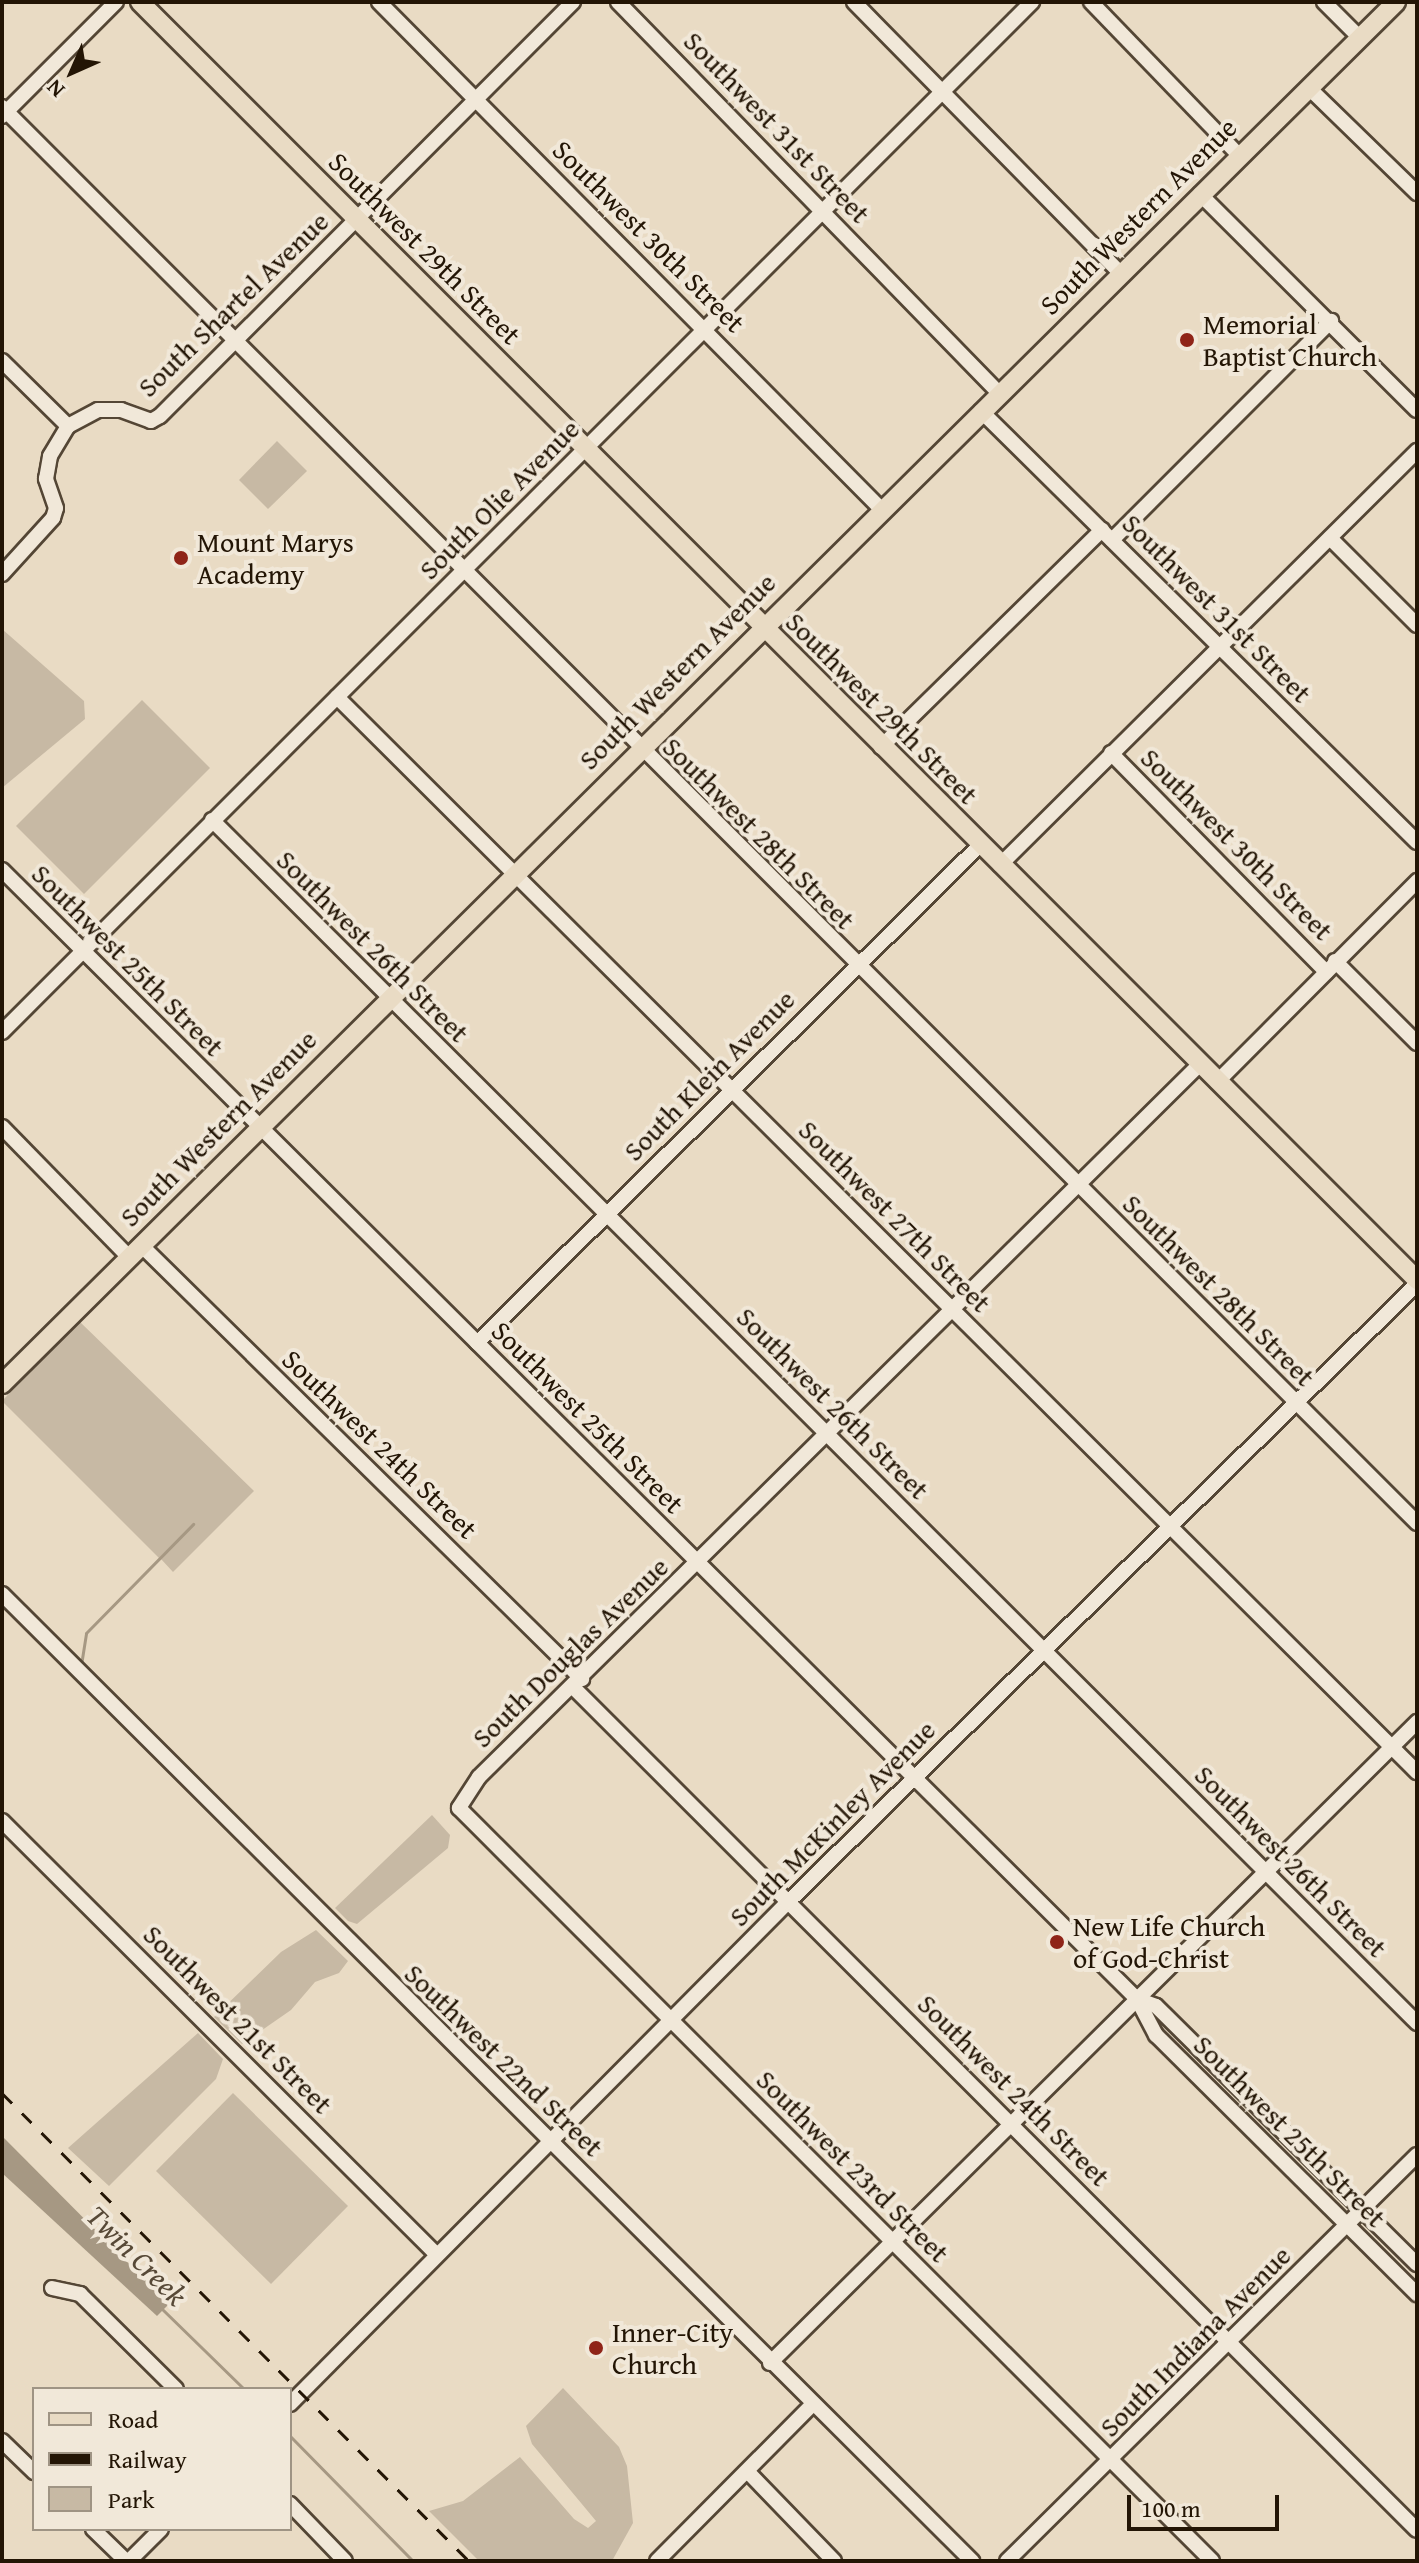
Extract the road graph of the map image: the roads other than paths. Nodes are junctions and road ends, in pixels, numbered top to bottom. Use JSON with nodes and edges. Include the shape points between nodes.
{"nodes":[{"id":1,"x":116,"y":2,"type":"edge"},
{"id":2,"x":140,"y":2,"type":"edge"},
{"id":3,"x":379,"y":2,"type":"edge"},
{"id":4,"x":573,"y":2,"type":"edge"},
{"id":5,"x":618,"y":2,"type":"edge"},
{"id":6,"x":854,"y":2,"type":"edge"},
{"id":7,"x":1032,"y":2,"type":"edge"},
{"id":8,"x":1091,"y":2,"type":"edge"},
{"id":9,"x":1324,"y":2,"type":"edge"},
{"id":10,"x":1396,"y":2,"type":"edge"},
{"id":11,"x":1360,"y":38,"type":"junction"},
{"id":12,"x":1309,"y":88,"type":"junction"},
{"id":13,"x":942,"y":89,"type":"junction"},
{"id":14,"x":476,"y":101,"type":"junction"},
{"id":15,"x":3,"y":111,"type":"edge"},
{"id":16,"x":1239,"y":155,"type":"junction"},
{"id":17,"x":1417,"y":193,"type":"edge"},
{"id":18,"x":1200,"y":194,"type":"junction"},
{"id":19,"x":823,"y":210,"type":"junction"},
{"id":20,"x":357,"y":220,"type":"junction"},
{"id":21,"x":1120,"y":273,"type":"junction"},
{"id":22,"x":1331,"y":321,"type":"junction"},
{"id":23,"x":706,"y":328,"type":"junction"},
{"id":24,"x":235,"y":344,"type":"junction"},
{"id":25,"x":2,"y":361,"type":"edge"},
{"id":26,"x":999,"y":393,"type":"junction"},
{"id":27,"x":1417,"y":410,"type":"edge"},
{"id":28,"x":981,"y":411,"type":"junction"},
{"id":29,"x":68,"y":426,"type":"junction"},
{"id":30,"x":585,"y":449,"type":"junction"},
{"id":31,"x":1417,"y":451,"type":"edge"},
{"id":32,"x":881,"y":509,"type":"junction"},
{"id":33,"x":1107,"y":535,"type":"junction"},
{"id":34,"x":1330,"y":538,"type":"junction"},
{"id":35,"x":462,"y":572,"type":"junction"},
{"id":36,"x":2,"y":574,"type":"edge"},
{"id":37,"x":1417,"y":625,"type":"edge"},
{"id":38,"x":761,"y":627,"type":"junction"},
{"id":39,"x":1219,"y":645,"type":"junction"},
{"id":40,"x":337,"y":697,"type":"junction"},
{"id":41,"x":881,"y":747,"type":"junction"},
{"id":42,"x":638,"y":749,"type":"junction"},
{"id":43,"x":1111,"y":753,"type":"junction"},
{"id":44,"x":212,"y":820,"type":"junction"},
{"id":45,"x":1417,"y":842,"type":"edge"},
{"id":46,"x":980,"y":845,"type":"junction"},
{"id":47,"x":1000,"y":865,"type":"junction"},
{"id":48,"x":2,"y":870,"type":"edge"},
{"id":49,"x":513,"y":874,"type":"junction"},
{"id":50,"x":1417,"y":881,"type":"edge"},
{"id":51,"x":83,"y":952,"type":"junction"},
{"id":52,"x":1330,"y":966,"type":"junction"},
{"id":53,"x":857,"y":967,"type":"junction"},
{"id":54,"x":387,"y":999,"type":"junction"},
{"id":55,"x":2,"y":1032,"type":"edge"},
{"id":56,"x":1417,"y":1043,"type":"edge"},
{"id":57,"x":1200,"y":1064,"type":"junction"},
{"id":58,"x":1217,"y":1082,"type":"junction"},
{"id":59,"x":730,"y":1090,"type":"junction"},
{"id":60,"x":2,"y":1127,"type":"edge"},
{"id":61,"x":258,"y":1128,"type":"junction"},
{"id":62,"x":1078,"y":1187,"type":"junction"},
{"id":63,"x":606,"y":1214,"type":"junction"},
{"id":64,"x":135,"y":1251,"type":"junction"},
{"id":65,"x":1417,"y":1282,"type":"edge"},
{"id":66,"x":952,"y":1308,"type":"junction"},
{"id":67,"x":477,"y":1343,"type":"junction"},
{"id":68,"x":3,"y":1381,"type":"edge"},
{"id":69,"x":1295,"y":1401,"type":"junction"},
{"id":70,"x":827,"y":1433,"type":"junction"},
{"id":71,"x":1417,"y":1523,"type":"edge"},
{"id":72,"x":1170,"y":1526,"type":"junction"},
{"id":73,"x":699,"y":1563,"type":"junction"},
{"id":74,"x":2,"y":1594,"type":"edge"},
{"id":75,"x":1044,"y":1652,"type":"junction"},
{"id":76,"x":578,"y":1683,"type":"junction"},
{"id":77,"x":1417,"y":1722,"type":"edge"},
{"id":78,"x":1392,"y":1747,"type":"junction"},
{"id":79,"x":1417,"y":1772,"type":"edge"},
{"id":80,"x":915,"y":1777,"type":"junction"},
{"id":81,"x":459,"y":1808,"type":"joint"},
{"id":82,"x":2,"y":1821,"type":"edge"},
{"id":83,"x":1266,"y":1873,"type":"junction"},
{"id":84,"x":787,"y":1903,"type":"junction"},
{"id":85,"x":1137,"y":1999,"type":"junction"},
{"id":86,"x":671,"y":2020,"type":"junction"},
{"id":87,"x":1417,"y":2023,"type":"edge"},
{"id":88,"x":1012,"y":2125,"type":"junction"},
{"id":89,"x":550,"y":2141,"type":"junction"},
{"id":90,"x":1417,"y":2155,"type":"edge"},
{"id":91,"x":1363,"y":2210,"type":"junction"},
{"id":92,"x":1348,"y":2225,"type":"junction"},
{"id":93,"x":892,"y":2243,"type":"junction"},
{"id":94,"x":437,"y":2255,"type":"junction"},
{"id":95,"x":1417,"y":2264,"type":"edge"},
{"id":96,"x":52,"y":2288,"type":"dead end"},
{"id":97,"x":1417,"y":2294,"type":"edge"},
{"id":98,"x":1231,"y":2341,"type":"junction"},
{"id":99,"x":770,"y":2363,"type":"junction"},
{"id":100,"x":174,"y":2387,"type":"edge"},
{"id":101,"x":292,"y":2402,"type":"edge"},
{"id":102,"x":813,"y":2404,"type":"junction"},
{"id":103,"x":2,"y":2441,"type":"edge"},
{"id":104,"x":1112,"y":2460,"type":"junction"},
{"id":105,"x":32,"y":2470,"type":"edge"},
{"id":106,"x":748,"y":2472,"type":"junction"},
{"id":107,"x":292,"y":2506,"type":"edge"},
{"id":108,"x":1417,"y":2530,"type":"edge"},
{"id":109,"x":95,"y":2531,"type":"edge"},
{"id":110,"x":159,"y":2531,"type":"edge"},
{"id":111,"x":127,"y":2561,"type":"edge"},
{"id":112,"x":345,"y":2561,"type":"edge"},
{"id":113,"x":657,"y":2561,"type":"edge"},
{"id":114,"x":834,"y":2561,"type":"edge"},
{"id":115,"x":972,"y":2561,"type":"edge"},
{"id":116,"x":1007,"y":2561,"type":"edge"},
{"id":117,"x":1212,"y":2561,"type":"edge"}],
"edges":[{"from":1,"to":15,"type":"street"},
{"from":2,"to":20,"type":"main road","name":"Southwest 29th Street"},
{"from":3,"to":14,"type":"street","name":"Southwest 30th Street"},
{"from":4,"to":14,"type":"street","name":"South Shartel Avenue"},
{"from":5,"to":19,"type":"street","name":"Southwest 31st Street"},
{"from":6,"to":13,"type":"street"},
{"from":7,"to":13,"type":"street","name":"South Olie Avenue"},
{"from":8,"to":16,"type":"street"},
{"from":9,"to":11,"type":"street"},
{"from":10,"to":11,"type":"main road","name":"South Western Avenue"},
{"from":11,"to":12,"type":"main road","name":"South Western Avenue"},
{"from":12,"to":16,"type":"main road","name":"South Western Avenue"},
{"from":12,"to":17,"type":"street"},
{"from":13,"to":19,"type":"street","name":"South Olie Avenue"},
{"from":13,"to":21,"type":"street"},
{"from":14,"to":20,"type":"street","name":"South Shartel Avenue"},
{"from":14,"to":23,"type":"street","name":"Southwest 30th Street"},
{"from":15,"to":24,"type":"street","name":"Southwest 28th Street"},
{"from":16,"to":18,"type":"main road","name":"South Western Avenue"},
{"from":18,"to":21,"type":"main road","name":"South Western Avenue"},
{"from":18,"to":22,"type":"street"},
{"from":19,"to":23,"type":"street","name":"South Olie Avenue"},
{"from":19,"to":26,"type":"street","name":"Southwest 31st Street"},
{"from":20,"to":24,"type":"street","name":"South Shartel Avenue"},
{"from":20,"to":30,"type":"main road","name":"Southwest 29th Street"},
{"from":21,"to":26,"type":"main road","name":"South Western Avenue"},
{"from":22,"to":27,"type":"street"},
{"from":22,"to":33,"type":"street"},
{"from":23,"to":30,"type":"street","name":"South Olie Avenue"},
{"from":23,"to":32,"type":"street","name":"Southwest 30th Street"},
{"from":24,"to":29,"type":"street","name":"South Shartel Avenue","via":[[151,421],[121,410],[98,410]]},
{"from":24,"to":35,"type":"street","name":"Southwest 28th Street"},
{"from":25,"to":29,"type":"street"},
{"from":26,"to":28,"type":"main road","name":"South Western Avenue"},
{"from":28,"to":32,"type":"main road","name":"South Western Avenue"},
{"from":28,"to":33,"type":"street","name":"Southwest 31st Street"},
{"from":29,"to":36,"type":"street","via":[[54,447],[46,479],[56,508],[53,518]]},
{"from":30,"to":35,"type":"street","name":"South Olie Avenue"},
{"from":30,"to":38,"type":"main road","name":"Southwest 29th Street"},
{"from":31,"to":34,"type":"street"},
{"from":32,"to":38,"type":"main road","name":"South Western Avenue"},
{"from":33,"to":39,"type":"street","name":"Southwest 31st Street"},
{"from":33,"to":41,"type":"street"},
{"from":34,"to":37,"type":"street"},
{"from":34,"to":39,"type":"street"},
{"from":35,"to":40,"type":"street","name":"South Olie Avenue"},
{"from":35,"to":42,"type":"street","name":"Southwest 28th Street"},
{"from":38,"to":41,"type":"main road","name":"Southwest 29th Street"},
{"from":38,"to":42,"type":"main road","name":"South Western Avenue"},
{"from":39,"to":43,"type":"street"},
{"from":39,"to":45,"type":"street","name":"Southwest 31st Street"},
{"from":40,"to":44,"type":"street","name":"South Olie Avenue"},
{"from":40,"to":49,"type":"street","name":"Southwest 27th Street"},
{"from":41,"to":46,"type":"main road","name":"Southwest 29th Street"},
{"from":42,"to":49,"type":"main road","name":"South Western Avenue"},
{"from":42,"to":53,"type":"street","name":"Southwest 28th Street"},
{"from":43,"to":47,"type":"street"},
{"from":43,"to":52,"type":"street","name":"Southwest 30th Street"},
{"from":44,"to":51,"type":"street","name":"South Olie Avenue"},
{"from":44,"to":54,"type":"street","name":"Southwest 26th Street"},
{"from":46,"to":47,"type":"main road","name":"Southwest 29th Street"},
{"from":46,"to":53,"type":"street","name":"South Klein Avenue"},
{"from":47,"to":57,"type":"main road","name":"Southwest 29th Street"},
{"from":48,"to":51,"type":"street","name":"Southwest 25th Street"},
{"from":49,"to":54,"type":"main road","name":"South Western Avenue"},
{"from":49,"to":59,"type":"street","name":"Southwest 27th Street"},
{"from":50,"to":52,"type":"street"},
{"from":51,"to":55,"type":"street","name":"South Olie Avenue"},
{"from":51,"to":61,"type":"street","name":"Southwest 25th Street"},
{"from":52,"to":56,"type":"street","name":"Southwest 30th Street"},
{"from":52,"to":58,"type":"street"},
{"from":53,"to":59,"type":"street","name":"South Klein Avenue"},
{"from":53,"to":62,"type":"street","name":"Southwest 28th Street"},
{"from":54,"to":61,"type":"main road","name":"South Western Avenue"},
{"from":54,"to":63,"type":"street","name":"Southwest 26th Street"},
{"from":57,"to":58,"type":"main road","name":"Southwest 29th Street"},
{"from":57,"to":62,"type":"street","name":"South Douglas Avenue"},
{"from":58,"to":65,"type":"main road","name":"Southwest 29th Street"},
{"from":59,"to":63,"type":"street","name":"South Klein Avenue"},
{"from":59,"to":66,"type":"street","name":"Southwest 27th Street"},
{"from":60,"to":64,"type":"street","name":"Southwest 24th Street"},
{"from":61,"to":64,"type":"main road","name":"South Western Avenue"},
{"from":61,"to":67,"type":"street","name":"Southwest 25th Street"},
{"from":62,"to":66,"type":"street","name":"South Douglas Avenue"},
{"from":62,"to":69,"type":"street","name":"Southwest 28th Street"},
{"from":63,"to":67,"type":"street","name":"South Klein Avenue"},
{"from":63,"to":70,"type":"street","name":"Southwest 26th Street"},
{"from":64,"to":68,"type":"main road","name":"South Western Avenue"},
{"from":64,"to":76,"type":"street","name":"Southwest 24th Street"},
{"from":65,"to":69,"type":"street","name":"South McKinley Avenue"},
{"from":66,"to":70,"type":"street","name":"South Douglas Avenue"},
{"from":66,"to":72,"type":"street","name":"Southwest 27th Street"},
{"from":67,"to":73,"type":"street","name":"Southwest 25th Street"},
{"from":69,"to":71,"type":"street","name":"Southwest 28th Street"},
{"from":69,"to":72,"type":"street","name":"South McKinley Avenue"},
{"from":70,"to":73,"type":"street","name":"South Douglas Avenue"},
{"from":70,"to":75,"type":"street","name":"Southwest 26th Street"},
{"from":72,"to":75,"type":"street","name":"South McKinley Avenue"},
{"from":72,"to":78,"type":"street","name":"Southwest 27th Street"},
{"from":73,"to":76,"type":"street","name":"South Douglas Avenue"},
{"from":73,"to":80,"type":"street","name":"Southwest 25th Street"},
{"from":74,"to":89,"type":"street","name":"Southwest 22nd Street"},
{"from":75,"to":80,"type":"street","name":"South McKinley Avenue"},
{"from":75,"to":83,"type":"street","name":"Southwest 26th Street"},
{"from":76,"to":81,"type":"street","name":"South Douglas Avenue","via":[[479,1777]]},
{"from":76,"to":84,"type":"street","name":"Southwest 24th Street"},
{"from":77,"to":78,"type":"street"},
{"from":78,"to":79,"type":"street","name":"Southwest 27th Street"},
{"from":78,"to":83,"type":"street"},
{"from":80,"to":84,"type":"street","name":"South McKinley Avenue"},
{"from":80,"to":85,"type":"street","name":"Southwest 25th Street"},
{"from":81,"to":86,"type":"street","name":"Southwest 23rd Street"},
{"from":82,"to":94,"type":"street","name":"Southwest 21st Street"},
{"from":83,"to":85,"type":"street"},
{"from":83,"to":87,"type":"street","name":"Southwest 26th Street"},
{"from":84,"to":86,"type":"street","name":"South McKinley Avenue"},
{"from":84,"to":88,"type":"street","name":"Southwest 24th Street"},
{"from":85,"to":88,"type":"street"},
{"from":85,"to":91,"type":"street","name":"Southwest 25th Street","via":[[1156,2006]]},
{"from":85,"to":92,"type":"street","name":"Southwest 25th Street","via":[[1156,2035]]},
{"from":86,"to":89,"type":"street","name":"South McKinley Avenue"},
{"from":86,"to":93,"type":"street","name":"Southwest 23rd Street"},
{"from":88,"to":93,"type":"street"},
{"from":88,"to":98,"type":"street","name":"Southwest 24th Street"},
{"from":89,"to":94,"type":"street","name":"South McKinley Avenue"},
{"from":89,"to":99,"type":"street","name":"Southwest 22nd Street"},
{"from":90,"to":91,"type":"street","name":"South Indiana Avenue"},
{"from":91,"to":92,"type":"street","name":"South Indiana Avenue"},
{"from":91,"to":95,"type":"street","name":"Southwest 25th Street"},
{"from":92,"to":97,"type":"street","name":"Southwest 25th Street"},
{"from":92,"to":98,"type":"street","name":"South Indiana Avenue"},
{"from":93,"to":99,"type":"street"},
{"from":93,"to":104,"type":"street","name":"Southwest 23rd Street"},
{"from":94,"to":101,"type":"street","name":"South McKinley Avenue"},
{"from":96,"to":100,"type":"street","via":[[80,2294]]},
{"from":98,"to":104,"type":"street","name":"South Indiana Avenue"},
{"from":98,"to":108,"type":"street","name":"Southwest 24th Street"},
{"from":99,"to":102,"type":"street","name":"Southwest 22nd Street"},
{"from":102,"to":106,"type":"street"},
{"from":102,"to":115,"type":"street","name":"Southwest 22nd Street"},
{"from":103,"to":105,"type":"street"},
{"from":104,"to":116,"type":"street","name":"South Indiana Avenue"},
{"from":104,"to":117,"type":"street","name":"Southwest 23rd Street"},
{"from":106,"to":113,"type":"street"},
{"from":106,"to":114,"type":"street"},
{"from":107,"to":112,"type":"street"},
{"from":109,"to":111,"type":"street"},
{"from":110,"to":111,"type":"street"}]}
